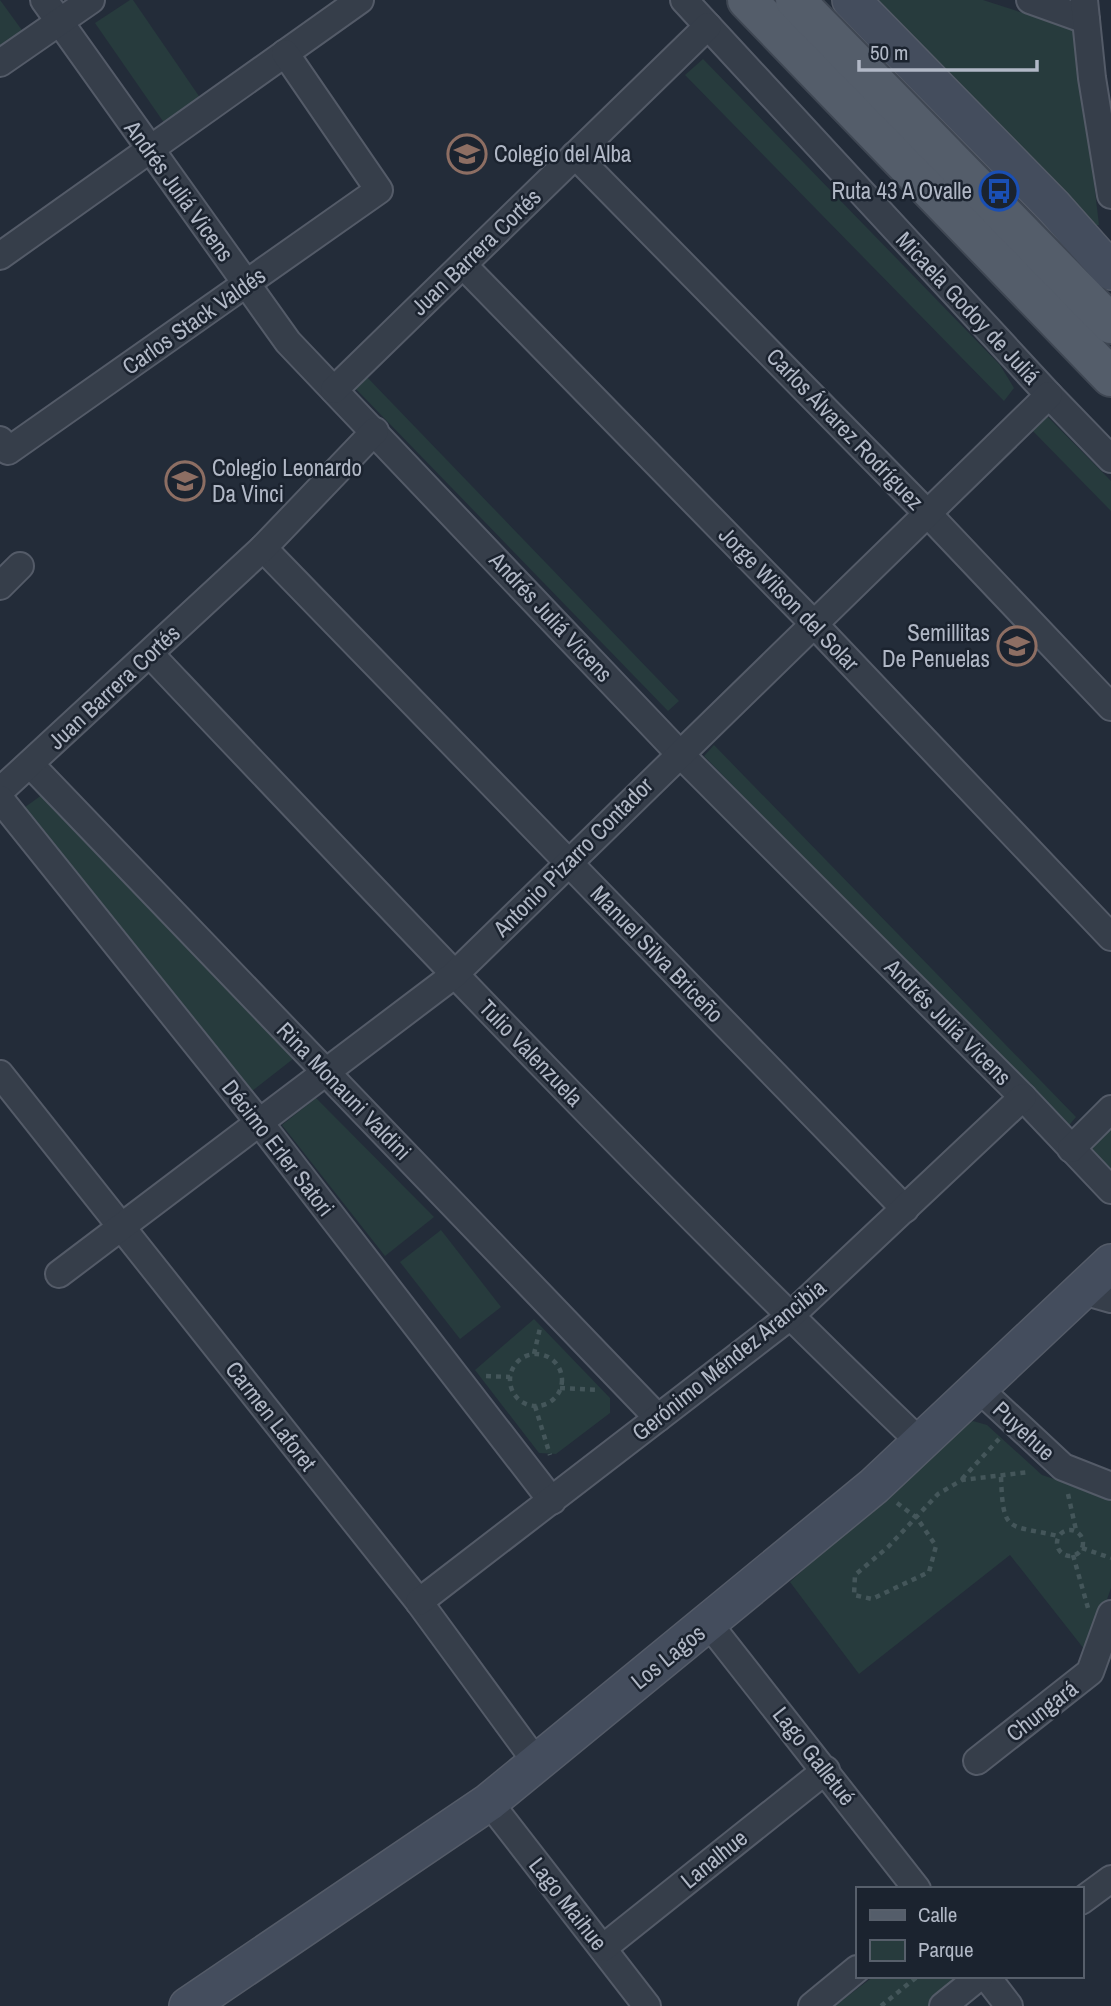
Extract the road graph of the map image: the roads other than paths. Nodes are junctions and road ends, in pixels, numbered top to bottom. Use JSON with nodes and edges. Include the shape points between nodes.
{"nodes":[{"id":1,"x":44,"y":0,"type":"edge"},
{"id":2,"x":91,"y":0,"type":"edge"},
{"id":3,"x":360,"y":0,"type":"edge"},
{"id":4,"x":684,"y":0,"type":"edge"},
{"id":5,"x":747,"y":0,"type":"edge"},
{"id":6,"x":851,"y":0,"type":"edge"},
{"id":7,"x":1030,"y":0,"type":"edge"},
{"id":8,"x":797,"y":2,"type":"edge"},
{"id":9,"x":1085,"y":10,"type":"edge"},
{"id":10,"x":715,"y":13,"type":"edge"},
{"id":11,"x":59,"y":22,"type":"junction"},
{"id":12,"x":285,"y":53,"type":"junction"},
{"id":13,"x":0,"y":64,"type":"edge"},
{"id":14,"x":1102,"y":78,"type":"edge"},
{"id":15,"x":829,"y":86,"type":"junction"},
{"id":16,"x":149,"y":150,"type":"junction"},
{"id":17,"x":575,"y":155,"type":"junction"},
{"id":18,"x":1111,"y":195,"type":"edge"},
{"id":19,"x":0,"y":256,"type":"edge"},
{"id":20,"x":1105,"y":258,"type":"edge"},
{"id":21,"x":463,"y":265,"type":"junction"},
{"id":22,"x":247,"y":284,"type":"junction"},
{"id":23,"x":1111,"y":324,"type":"edge"},
{"id":24,"x":1111,"y":377,"type":"edge"},
{"id":25,"x":334,"y":390,"type":"junction"},
{"id":26,"x":1049,"y":395,"type":"junction"},
{"id":27,"x":375,"y":431,"type":"junction"},
{"id":28,"x":4,"y":446,"type":"edge"},
{"id":29,"x":1111,"y":459,"type":"edge"},
{"id":30,"x":927,"y":513,"type":"junction"},
{"id":31,"x":263,"y":548,"type":"junction"},
{"id":32,"x":20,"y":566,"type":"dead end"},
{"id":33,"x":0,"y":586,"type":"edge"},
{"id":34,"x":813,"y":623,"type":"junction"},
{"id":35,"x":150,"y":654,"type":"junction"},
{"id":36,"x":1111,"y":707,"type":"edge"},
{"id":37,"x":679,"y":753,"type":"junction"},
{"id":38,"x":30,"y":764,"type":"junction"},
{"id":39,"x":0,"y":791,"type":"edge"},
{"id":40,"x":0,"y":799,"type":"edge"},
{"id":41,"x":568,"y":862,"type":"junction"},
{"id":42,"x":1111,"y":937,"type":"edge"},
{"id":43,"x":454,"y":975,"type":"junction"},
{"id":44,"x":326,"y":1072,"type":"junction"},
{"id":45,"x":0,"y":1074,"type":"edge"},
{"id":46,"x":1023,"y":1097,"type":"junction"},
{"id":47,"x":1111,"y":1109,"type":"edge"},
{"id":48,"x":259,"y":1122,"type":"junction"},
{"id":49,"x":1072,"y":1149,"type":"junction"},
{"id":50,"x":1111,"y":1190,"type":"edge"},
{"id":51,"x":905,"y":1209,"type":"junction"},
{"id":52,"x":122,"y":1226,"type":"junction"},
{"id":53,"x":1111,"y":1263,"type":"edge"},
{"id":54,"x":59,"y":1274,"type":"dead end"},
{"id":55,"x":1097,"y":1295,"type":"edge"},
{"id":56,"x":789,"y":1317,"type":"junction"},
{"id":57,"x":988,"y":1398,"type":"junction"},
{"id":58,"x":658,"y":1418,"type":"junction"},
{"id":59,"x":920,"y":1443,"type":"junction"},
{"id":60,"x":1111,"y":1486,"type":"edge"},
{"id":61,"x":556,"y":1497,"type":"junction"},
{"id":62,"x":419,"y":1602,"type":"junction"},
{"id":63,"x":1111,"y":1614,"type":"edge"},
{"id":64,"x":709,"y":1624,"type":"junction"},
{"id":65,"x":977,"y":1761,"type":"dead end"},
{"id":66,"x":537,"y":1763,"type":"junction"},
{"id":67,"x":826,"y":1770,"type":"junction"},
{"id":68,"x":489,"y":1802,"type":"junction"},
{"id":69,"x":1111,"y":1879,"type":"edge"},
{"id":70,"x":915,"y":1887,"type":"edge"},
{"id":71,"x":1083,"y":1900,"type":"edge"},
{"id":72,"x":603,"y":1948,"type":"junction"},
{"id":73,"x":856,"y":1970,"type":"edge"},
{"id":74,"x":978,"y":1978,"type":"edge"},
{"id":75,"x":988,"y":1978,"type":"edge"},
{"id":76,"x":188,"y":2006,"type":"edge"},
{"id":77,"x":647,"y":2006,"type":"edge"},
{"id":78,"x":811,"y":2006,"type":"edge"},
{"id":79,"x":943,"y":2006,"type":"edge"},
{"id":80,"x":1009,"y":2006,"type":"edge"}],
"edges":[{"from":1,"to":11,"type":"street","name":"Andrés Juliá Vicens"},
{"from":2,"to":11,"type":"street"},
{"from":3,"to":12,"type":"street"},
{"from":4,"to":10,"type":"street","name":"Micaela Godoy de Juliá"},
{"from":5,"to":15,"type":"main road"},
{"from":6,"to":20,"type":"main road"},
{"from":7,"to":9,"type":"street"},
{"from":8,"to":23,"type":"main road"},
{"from":9,"to":14,"type":"street"},
{"from":10,"to":15,"type":"main road","via":[[753,29]]},
{"from":10,"to":17,"type":"street","name":"Juan Barrera Cortés"},
{"from":10,"to":26,"type":"street","name":"Micaela Godoy de Juliá"},
{"from":11,"to":13,"type":"street"},
{"from":11,"to":16,"type":"street","name":"Andrés Juliá Vicens"},
{"from":12,"to":16,"type":"street"},
{"from":12,"to":22,"type":"street","name":"Carlos Stack Valdés","via":[[379,190]]},
{"from":14,"to":18,"type":"street"},
{"from":15,"to":24,"type":"main road"},
{"from":16,"to":19,"type":"street"},
{"from":16,"to":22,"type":"street","name":"Andrés Juliá Vicens"},
{"from":17,"to":21,"type":"street","name":"Juan Barrera Cortés"},
{"from":17,"to":30,"type":"street","name":"Carlos Álvarez Rodríguez"},
{"from":21,"to":25,"type":"street","name":"Juan Barrera Cortés"},
{"from":21,"to":34,"type":"street","name":"Jorge Wilson del Solar"},
{"from":22,"to":25,"type":"street","name":"Andrés Juliá Vicens","via":[[288,342]]},
{"from":22,"to":28,"type":"street","name":"Carlos Stack Valdés"},
{"from":25,"to":27,"type":"street","name":"Andrés Juliá Vicens"},
{"from":26,"to":29,"type":"street","name":"Micaela Godoy de Juliá"},
{"from":26,"to":30,"type":"street","name":"Antonio Pizarro Contador"},
{"from":27,"to":31,"type":"street","name":"Juan Barrera Cortés"},
{"from":27,"to":37,"type":"street","name":"Andrés Juliá Vicens"},
{"from":30,"to":34,"type":"street","name":"Antonio Pizarro Contador"},
{"from":30,"to":36,"type":"street","name":"Carlos Álvarez Rodríguez"},
{"from":31,"to":35,"type":"street","name":"Juan Barrera Cortés"},
{"from":31,"to":41,"type":"street","name":"Manuel Silva Briceño"},
{"from":32,"to":33,"type":"street"},
{"from":34,"to":37,"type":"street","name":"Antonio Pizarro Contador"},
{"from":34,"to":42,"type":"street","name":"Jorge Wilson del Solar"},
{"from":35,"to":38,"type":"street","name":"Juan Barrera Cortés"},
{"from":35,"to":43,"type":"street","name":"Tulio Valenzuela"},
{"from":37,"to":41,"type":"street","name":"Antonio Pizarro Contador"},
{"from":37,"to":46,"type":"street","name":"Andrés Juliá Vicens"},
{"from":38,"to":39,"type":"street","name":"Juan Barrera Cortés"},
{"from":38,"to":44,"type":"street","name":"Rina Monauni Valdini"},
{"from":40,"to":48,"type":"street","name":"Décimo Erler Satori"},
{"from":41,"to":43,"type":"street","name":"Antonio Pizarro Contador"},
{"from":41,"to":51,"type":"street","name":"Manuel Silva Briceño"},
{"from":43,"to":44,"type":"street","name":"Antonio Pizarro Contador"},
{"from":43,"to":56,"type":"street","name":"Tulio Valenzuela"},
{"from":44,"to":48,"type":"street","name":"Antonio Pizarro Contador"},
{"from":44,"to":58,"type":"street","name":"Rina Monauni Valdini"},
{"from":45,"to":52,"type":"street","name":"Carmen Laforet"},
{"from":46,"to":49,"type":"street","name":"Andrés Juliá Vicens"},
{"from":46,"to":51,"type":"street","name":"Gerónimo Méndez Arancibia"},
{"from":47,"to":49,"type":"street"},
{"from":48,"to":52,"type":"street","name":"Antonio Pizarro Contador"},
{"from":48,"to":61,"type":"street","name":"Décimo Erler Satori"},
{"from":49,"to":50,"type":"street","name":"Andrés Juliá Vicens"},
{"from":51,"to":56,"type":"street","name":"Gerónimo Méndez Arancibia"},
{"from":52,"to":54,"type":"street","name":"Antonio Pizarro Contador"},
{"from":52,"to":62,"type":"street","name":"Carmen Laforet"},
{"from":53,"to":55,"type":"main road","name":"Los Lagos"},
{"from":55,"to":57,"type":"main road","name":"Los Lagos"},
{"from":56,"to":58,"type":"street","name":"Gerónimo Méndez Arancibia"},
{"from":56,"to":59,"type":"street","name":"Tulio Valenzuela"},
{"from":57,"to":59,"type":"main road","name":"Los Lagos"},
{"from":57,"to":60,"type":"street","name":"Puyehue","via":[[1062,1467]]},
{"from":58,"to":61,"type":"street","name":"Gerónimo Méndez Arancibia"},
{"from":59,"to":64,"type":"main road","name":"Los Lagos"},
{"from":61,"to":62,"type":"street","name":"Gerónimo Méndez Arancibia"},
{"from":62,"to":66,"type":"street","name":"Carmen Laforet"},
{"from":63,"to":65,"type":"street","name":"Chungará","via":[[1090,1672]]},
{"from":64,"to":66,"type":"main road","name":"Los Lagos"},
{"from":64,"to":67,"type":"street","name":"Lago Galletué"},
{"from":66,"to":68,"type":"main road","name":"Los Lagos"},
{"from":67,"to":70,"type":"street","name":"Lago Galletué"},
{"from":67,"to":72,"type":"street","name":"Lanalhue"},
{"from":68,"to":72,"type":"street","name":"Lago Maihue"},
{"from":68,"to":76,"type":"main road","name":"Los Lagos"},
{"from":69,"to":71,"type":"street"},
{"from":72,"to":77,"type":"street","name":"Lago Maihue"},
{"from":73,"to":78,"type":"street"},
{"from":74,"to":79,"type":"street"},
{"from":75,"to":80,"type":"street"}]}
